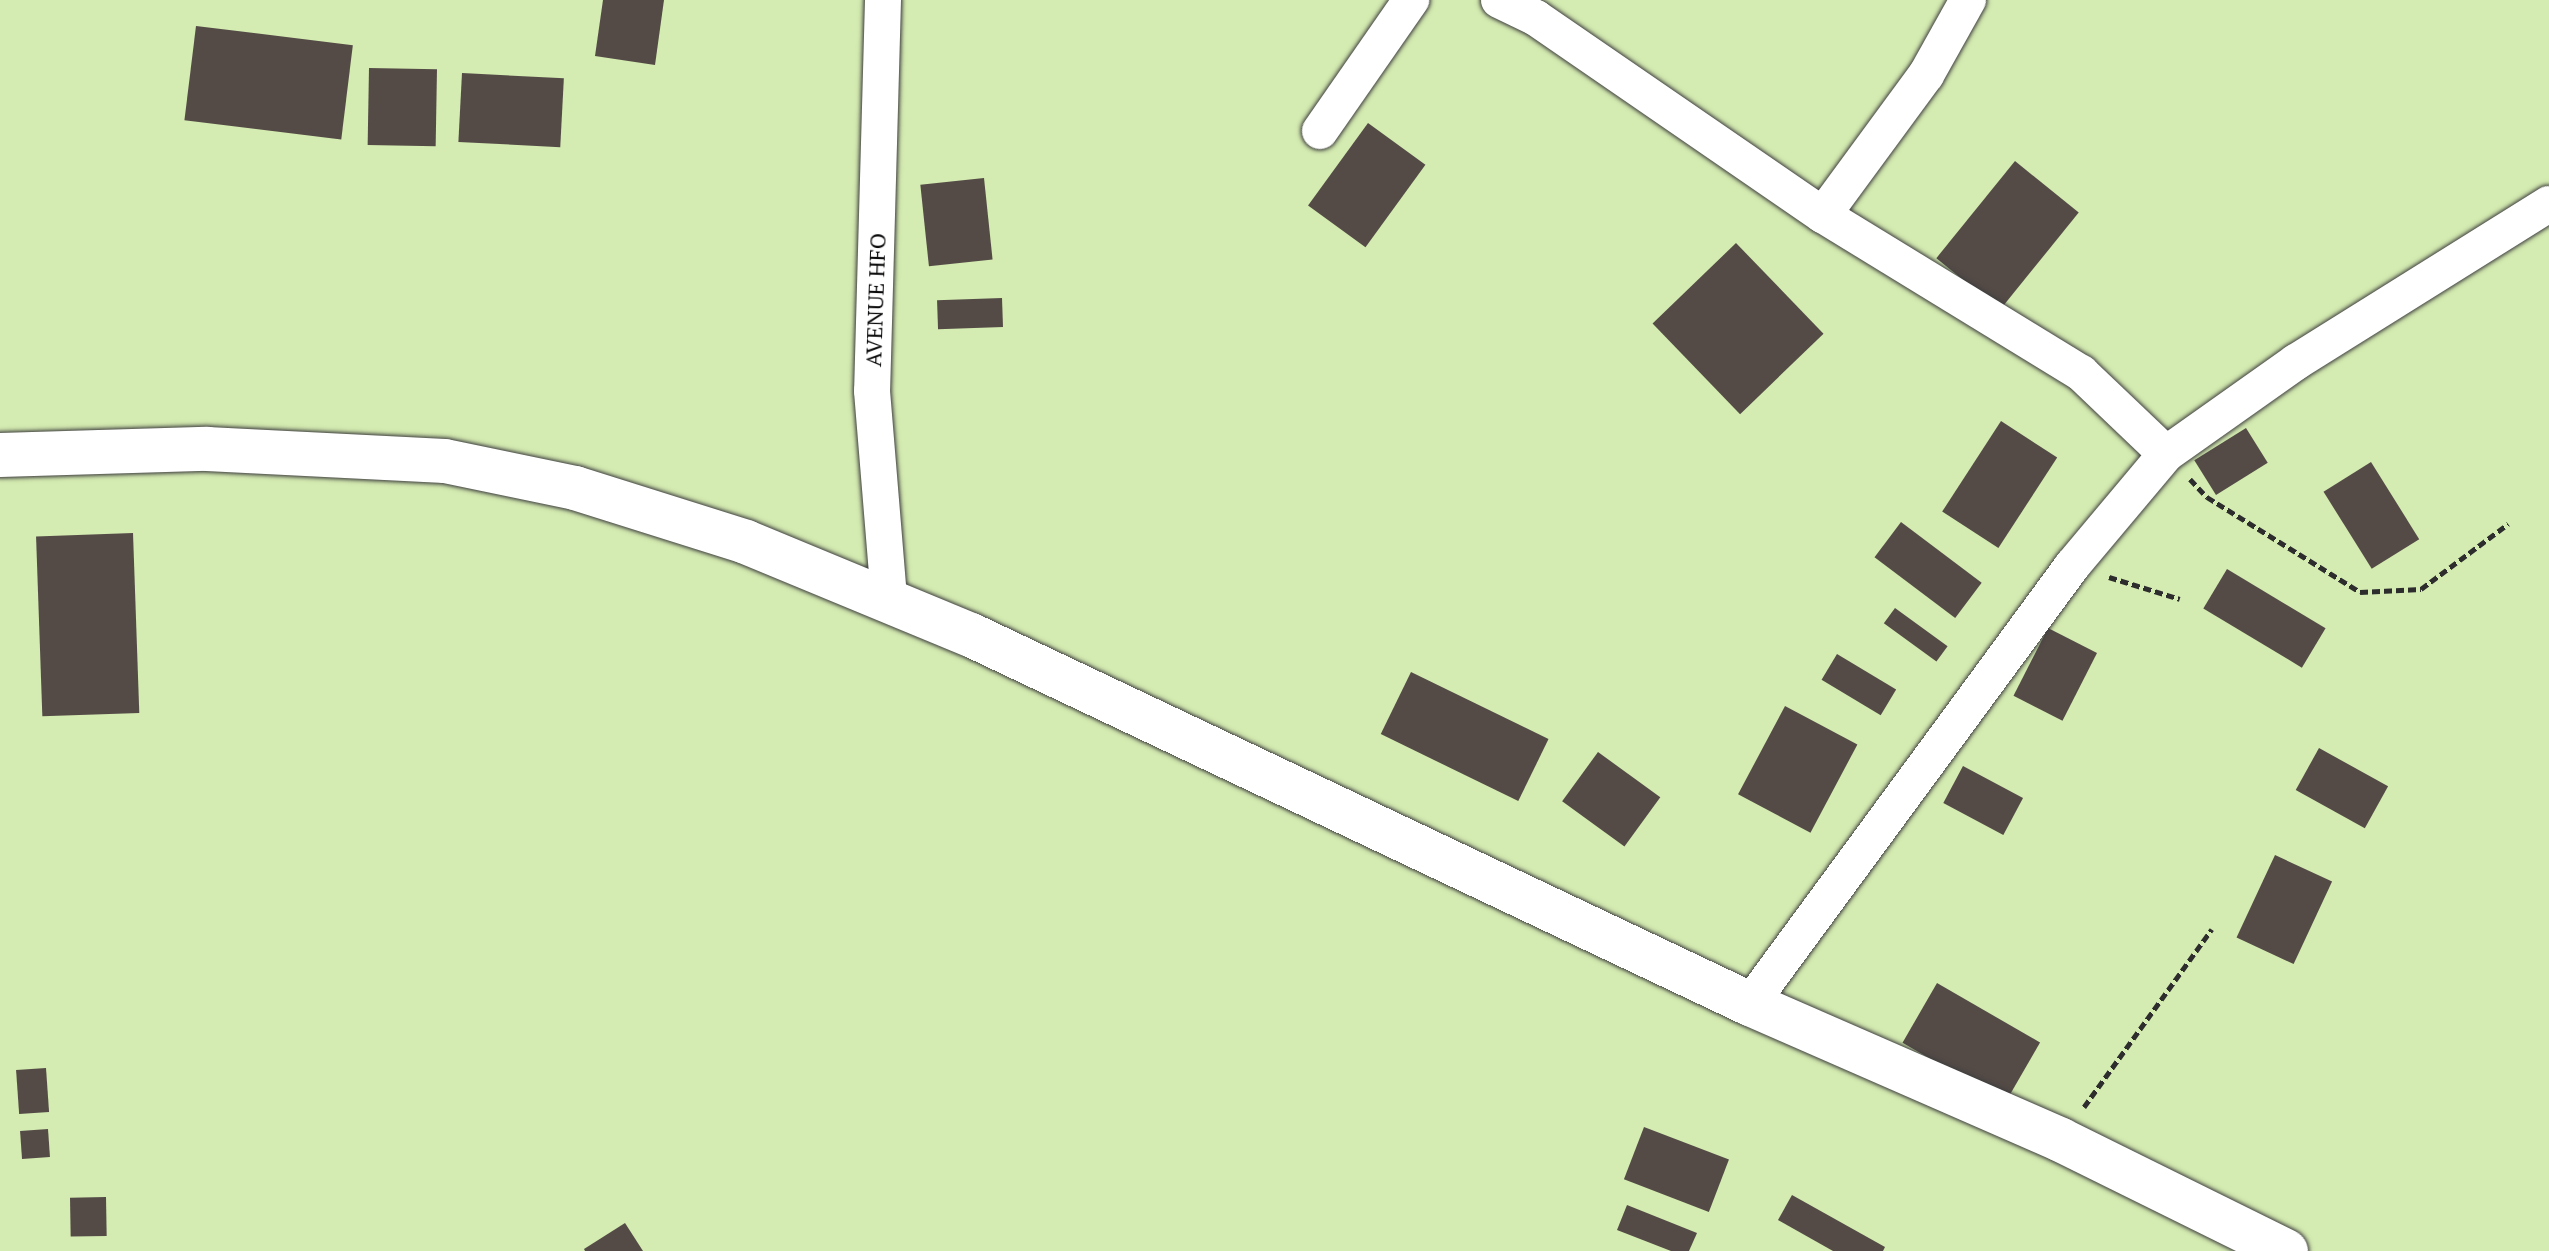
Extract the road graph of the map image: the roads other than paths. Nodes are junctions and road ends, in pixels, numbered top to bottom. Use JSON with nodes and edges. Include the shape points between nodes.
{"nodes":[{"id":1,"x":883,"y":0,"type":"edge"},
{"id":2,"x":1411,"y":0,"type":"edge"},
{"id":3,"x":1499,"y":0,"type":"edge"},
{"id":4,"x":1968,"y":0,"type":"edge"},
{"id":5,"x":1320,"y":131,"type":"dead end"},
{"id":6,"x":2549,"y":204,"type":"edge"},
{"id":7,"x":1823,"y":215,"type":"junction"},
{"id":8,"x":2166,"y":454,"type":"junction"},
{"id":9,"x":0,"y":455,"type":"edge"},
{"id":10,"x":889,"y":600,"type":"junction"},
{"id":11,"x":1750,"y":1004,"type":"junction"},
{"id":12,"x":2286,"y":1251,"type":"edge"}],
"edges":[{"from":1,"to":10,"type":"street","name":"AVENUE HFO","via":[[872,391]]},
{"from":2,"to":5,"type":"street"},
{"from":3,"to":7,"type":"street","via":[[1536,18]]},
{"from":4,"to":7,"type":"street","via":[[1926,75]]},
{"from":6,"to":8,"type":"street","via":[[2296,362]]},
{"from":7,"to":8,"type":"street","via":[[2081,373]]},
{"from":8,"to":11,"type":"street","via":[[2072,566]]},
{"from":9,"to":10,"type":"street","via":[[207,449],[445,461],[575,488],[689,524]]},
{"from":10,"to":11,"type":"street"},
{"from":11,"to":12,"type":"street","via":[[2061,1140]]}]}
